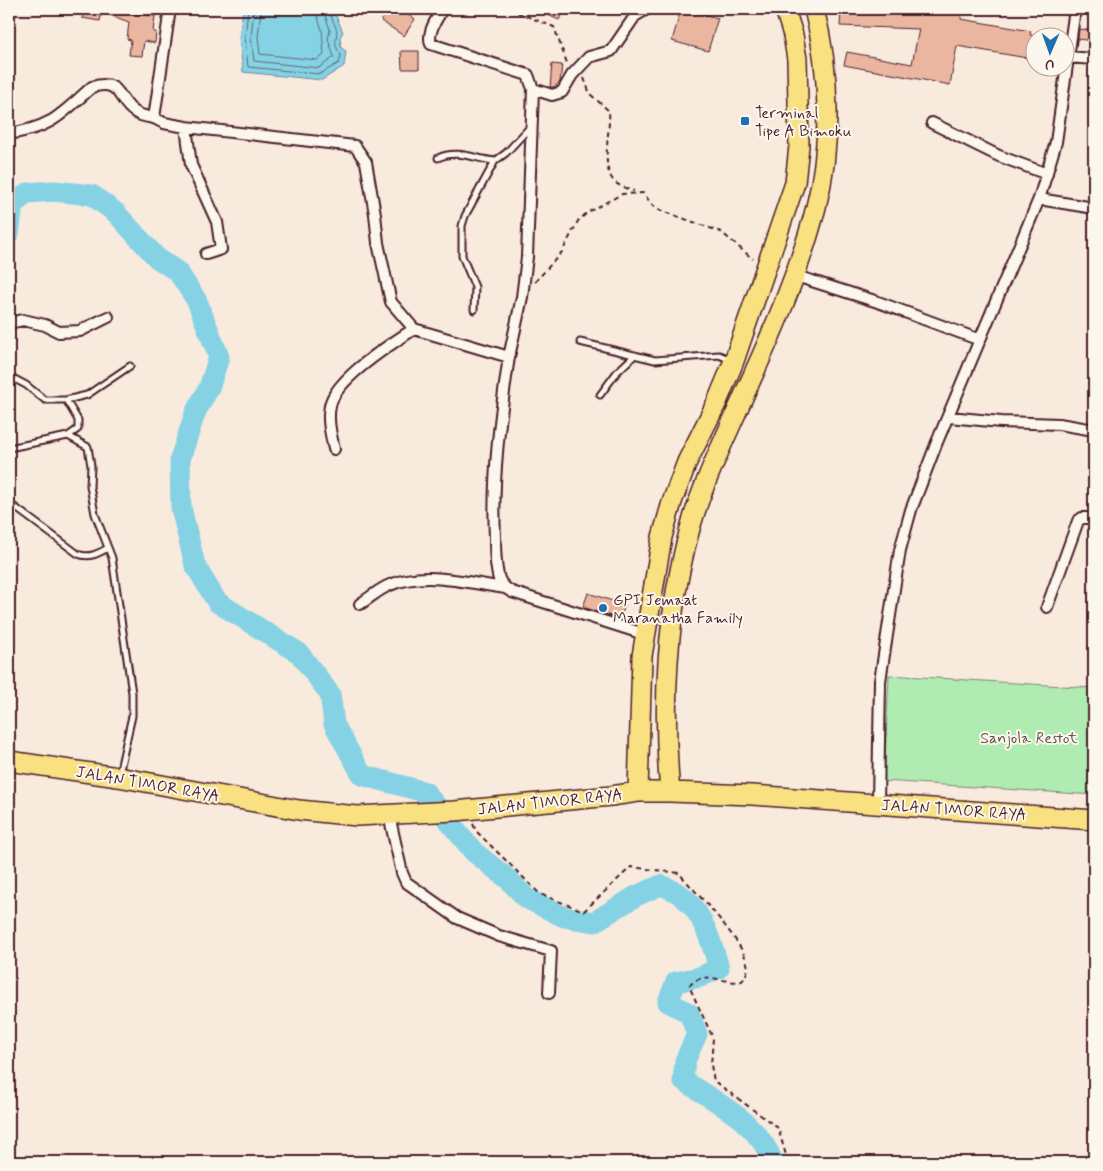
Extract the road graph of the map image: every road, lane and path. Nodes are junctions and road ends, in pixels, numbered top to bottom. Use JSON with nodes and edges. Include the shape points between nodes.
{"nodes":[{"id":1,"x":170,"y":9,"type":"edge"},
{"id":2,"x":442,"y":9,"type":"edge"},
{"id":3,"x":509,"y":9,"type":"edge"},
{"id":4,"x":647,"y":9,"type":"edge"},
{"id":5,"x":785,"y":9,"type":"edge"},
{"id":6,"x":814,"y":9,"type":"edge"},
{"id":7,"x":1074,"y":9,"type":"edge"},
{"id":8,"x":1071,"y":28,"type":"edge"},
{"id":9,"x":1076,"y":58,"type":"edge"},
{"id":10,"x":1094,"y":59,"type":"edge"},
{"id":11,"x":572,"y":75,"type":"junction"},
{"id":12,"x":1064,"y":78,"type":"edge"},
{"id":13,"x":533,"y":89,"type":"junction"},
{"id":14,"x":798,"y":98,"type":"junction"},
{"id":15,"x":826,"y":98,"type":"junction"},
{"id":16,"x":154,"y":118,"type":"junction"},
{"id":17,"x":932,"y":123,"type":"dead end"},
{"id":18,"x":531,"y":126,"type":"junction"},
{"id":19,"x":186,"y":127,"type":"junction"},
{"id":20,"x":9,"y":134,"type":"edge"},
{"id":21,"x":438,"y":158,"type":"dead end"},
{"id":22,"x":495,"y":161,"type":"junction"},
{"id":23,"x":1047,"y":174,"type":"junction"},
{"id":24,"x":636,"y":192,"type":"junction"},
{"id":25,"x":1039,"y":199,"type":"junction"},
{"id":26,"x":1094,"y":208,"type":"edge"},
{"id":27,"x":206,"y":254,"type":"dead end"},
{"id":28,"x":764,"y":269,"type":"junction"},
{"id":29,"x":793,"y":275,"type":"junction"},
{"id":30,"x":522,"y":296,"type":"junction"},
{"id":31,"x":474,"y":310,"type":"dead end"},
{"id":32,"x":108,"y":317,"type":"dead end"},
{"id":33,"x":9,"y":323,"type":"edge"},
{"id":34,"x":414,"y":329,"type":"junction"},
{"id":35,"x":980,"y":340,"type":"junction"},
{"id":36,"x":580,"y":342,"type":"dead end"},
{"id":37,"x":635,"y":355,"type":"junction"},
{"id":38,"x":509,"y":357,"type":"junction"},
{"id":39,"x":734,"y":361,"type":"junction"},
{"id":40,"x":130,"y":366,"type":"dead end"},
{"id":41,"x":9,"y":376,"type":"edge"},
{"id":42,"x":600,"y":395,"type":"dead end"},
{"id":43,"x":66,"y":400,"type":"junction"},
{"id":44,"x":949,"y":417,"type":"junction"},
{"id":45,"x":1094,"y":430,"type":"edge"},
{"id":46,"x":68,"y":436,"type":"junction"},
{"id":47,"x":9,"y":448,"type":"edge"},
{"id":48,"x":334,"y":449,"type":"dead end"},
{"id":49,"x":684,"y":469,"type":"junction"},
{"id":50,"x":707,"y":478,"type":"junction"},
{"id":51,"x":9,"y":505,"type":"edge"},
{"id":52,"x":1094,"y":518,"type":"edge"},
{"id":53,"x":108,"y":548,"type":"junction"},
{"id":54,"x":505,"y":588,"type":"junction"},
{"id":55,"x":360,"y":604,"type":"dead end"},
{"id":56,"x":1047,"y":607,"type":"dead end"},
{"id":57,"x":644,"y":634,"type":"junction"},
{"id":58,"x":9,"y":761,"type":"edge"},
{"id":59,"x":118,"y":777,"type":"junction"},
{"id":60,"x":638,"y":792,"type":"junction"},
{"id":61,"x":670,"y":792,"type":"junction"},
{"id":62,"x":878,"y":804,"type":"junction"},
{"id":63,"x":459,"y":810,"type":"junction"},
{"id":64,"x":389,"y":815,"type":"junction"},
{"id":65,"x":1094,"y":820,"type":"edge"},
{"id":66,"x":549,"y":993,"type":"dead end"},
{"id":67,"x":788,"y":1162,"type":"edge"}],
"edges":[{"from":1,"to":16,"type":"street"},
{"from":2,"to":13,"type":"street","via":[[429,39],[431,44],[528,75]]},
{"from":3,"to":11,"type":"path","via":[[554,28]]},
{"from":4,"to":11,"type":"street","via":[[636,16],[611,51],[589,58]]},
{"from":5,"to":14,"type":"highway","via":[[796,51]]},
{"from":6,"to":15,"type":"highway","via":[[824,52]]},
{"from":7,"to":8,"type":"street"},
{"from":9,"to":10,"type":"street"},
{"from":11,"to":13,"type":"street","via":[[562,92],[556,95]]},
{"from":11,"to":24,"type":"path","via":[[584,78],[590,94],[609,111],[606,153],[610,175],[615,182]]},
{"from":12,"to":23,"type":"street","via":[[1056,142]]},
{"from":13,"to":18,"type":"street"},
{"from":14,"to":15,"type":"highway"},
{"from":14,"to":28,"type":"highway","via":[[799,146],[795,183]]},
{"from":15,"to":29,"type":"highway","via":[[816,207]]},
{"from":16,"to":19,"type":"street"},
{"from":16,"to":20,"type":"street","via":[[134,112],[116,88],[108,84],[98,85],[51,123]]},
{"from":17,"to":23,"type":"street","via":[[999,156]]},
{"from":18,"to":22,"type":"lane"},
{"from":18,"to":30,"type":"street","via":[[527,257]]},
{"from":19,"to":27,"type":"street","via":[[190,165],[217,222],[221,249]]},
{"from":19,"to":34,"type":"street","via":[[355,146],[366,162],[390,302]]},
{"from":21,"to":22,"type":"lane","via":[[458,153]]},
{"from":22,"to":31,"type":"lane","via":[[462,226],[462,256],[475,287]]},
{"from":23,"to":25,"type":"street"},
{"from":24,"to":28,"type":"path","via":[[644,193],[660,210],[721,232]]},
{"from":24,"to":30,"type":"path","via":[[610,199],[578,220],[562,252]]},
{"from":25,"to":26,"type":"street"},
{"from":25,"to":35,"type":"street"},
{"from":28,"to":39,"type":"highway"},
{"from":29,"to":35,"type":"street"},
{"from":29,"to":50,"type":"highway","via":[[761,359]]},
{"from":30,"to":38,"type":"street"},
{"from":32,"to":33,"type":"street","via":[[80,331],[59,332],[23,320]]},
{"from":34,"to":38,"type":"street"},
{"from":34,"to":48,"type":"street","via":[[352,374],[334,395],[329,420]]},
{"from":35,"to":44,"type":"street"},
{"from":36,"to":37,"type":"lane"},
{"from":37,"to":39,"type":"lane","via":[[655,360],[719,355]]},
{"from":37,"to":42,"type":"lane"},
{"from":38,"to":54,"type":"street","via":[[493,509],[496,565]]},
{"from":39,"to":49,"type":"highway"},
{"from":40,"to":43,"type":"lane","via":[[87,394]]},
{"from":41,"to":43,"type":"lane","via":[[26,384],[44,400]]},
{"from":43,"to":46,"type":"lane","via":[[78,420],[78,430]]},
{"from":44,"to":45,"type":"street","via":[[1059,424]]},
{"from":44,"to":62,"type":"street","via":[[924,476],[900,550],[880,681]]},
{"from":46,"to":47,"type":"lane"},
{"from":46,"to":53,"type":"lane","via":[[88,447],[95,514]]},
{"from":49,"to":50,"type":"highway"},
{"from":49,"to":57,"type":"highway","via":[[662,537]]},
{"from":50,"to":61,"type":"highway","via":[[682,558],[670,628],[665,710]]},
{"from":51,"to":53,"type":"lane","via":[[78,554],[93,555]]},
{"from":52,"to":56,"type":"street","via":[[1078,521]]},
{"from":53,"to":59,"type":"lane","via":[[132,693],[132,716]]},
{"from":54,"to":55,"type":"street","via":[[442,579],[412,579],[390,585]]},
{"from":54,"to":57,"type":"street"},
{"from":57,"to":60,"type":"highway"},
{"from":58,"to":59,"type":"highway","name":"JALAN TIMOR RAYA"},
{"from":59,"to":64,"type":"highway","name":"JALAN TIMOR RAYA","via":[[299,810],[357,816]]},
{"from":60,"to":61,"type":"highway","name":"JALAN TIMOR RAYA"},
{"from":60,"to":63,"type":"highway","name":"JALAN TIMOR RAYA"},
{"from":61,"to":62,"type":"highway","name":"JALAN TIMOR RAYA"},
{"from":62,"to":65,"type":"highway","name":"JALAN TIMOR RAYA"},
{"from":63,"to":64,"type":"highway","name":"JALAN TIMOR RAYA"},
{"from":63,"to":67,"type":"path","via":[[540,894],[584,911],[631,867],[679,873],[738,945],[747,964],[742,981],[732,983],[707,976],[694,980],[689,986],[713,1038],[711,1065],[714,1081],[778,1128]]},
{"from":64,"to":66,"type":"street","via":[[406,882],[457,918],[499,936],[551,951]]}]}
